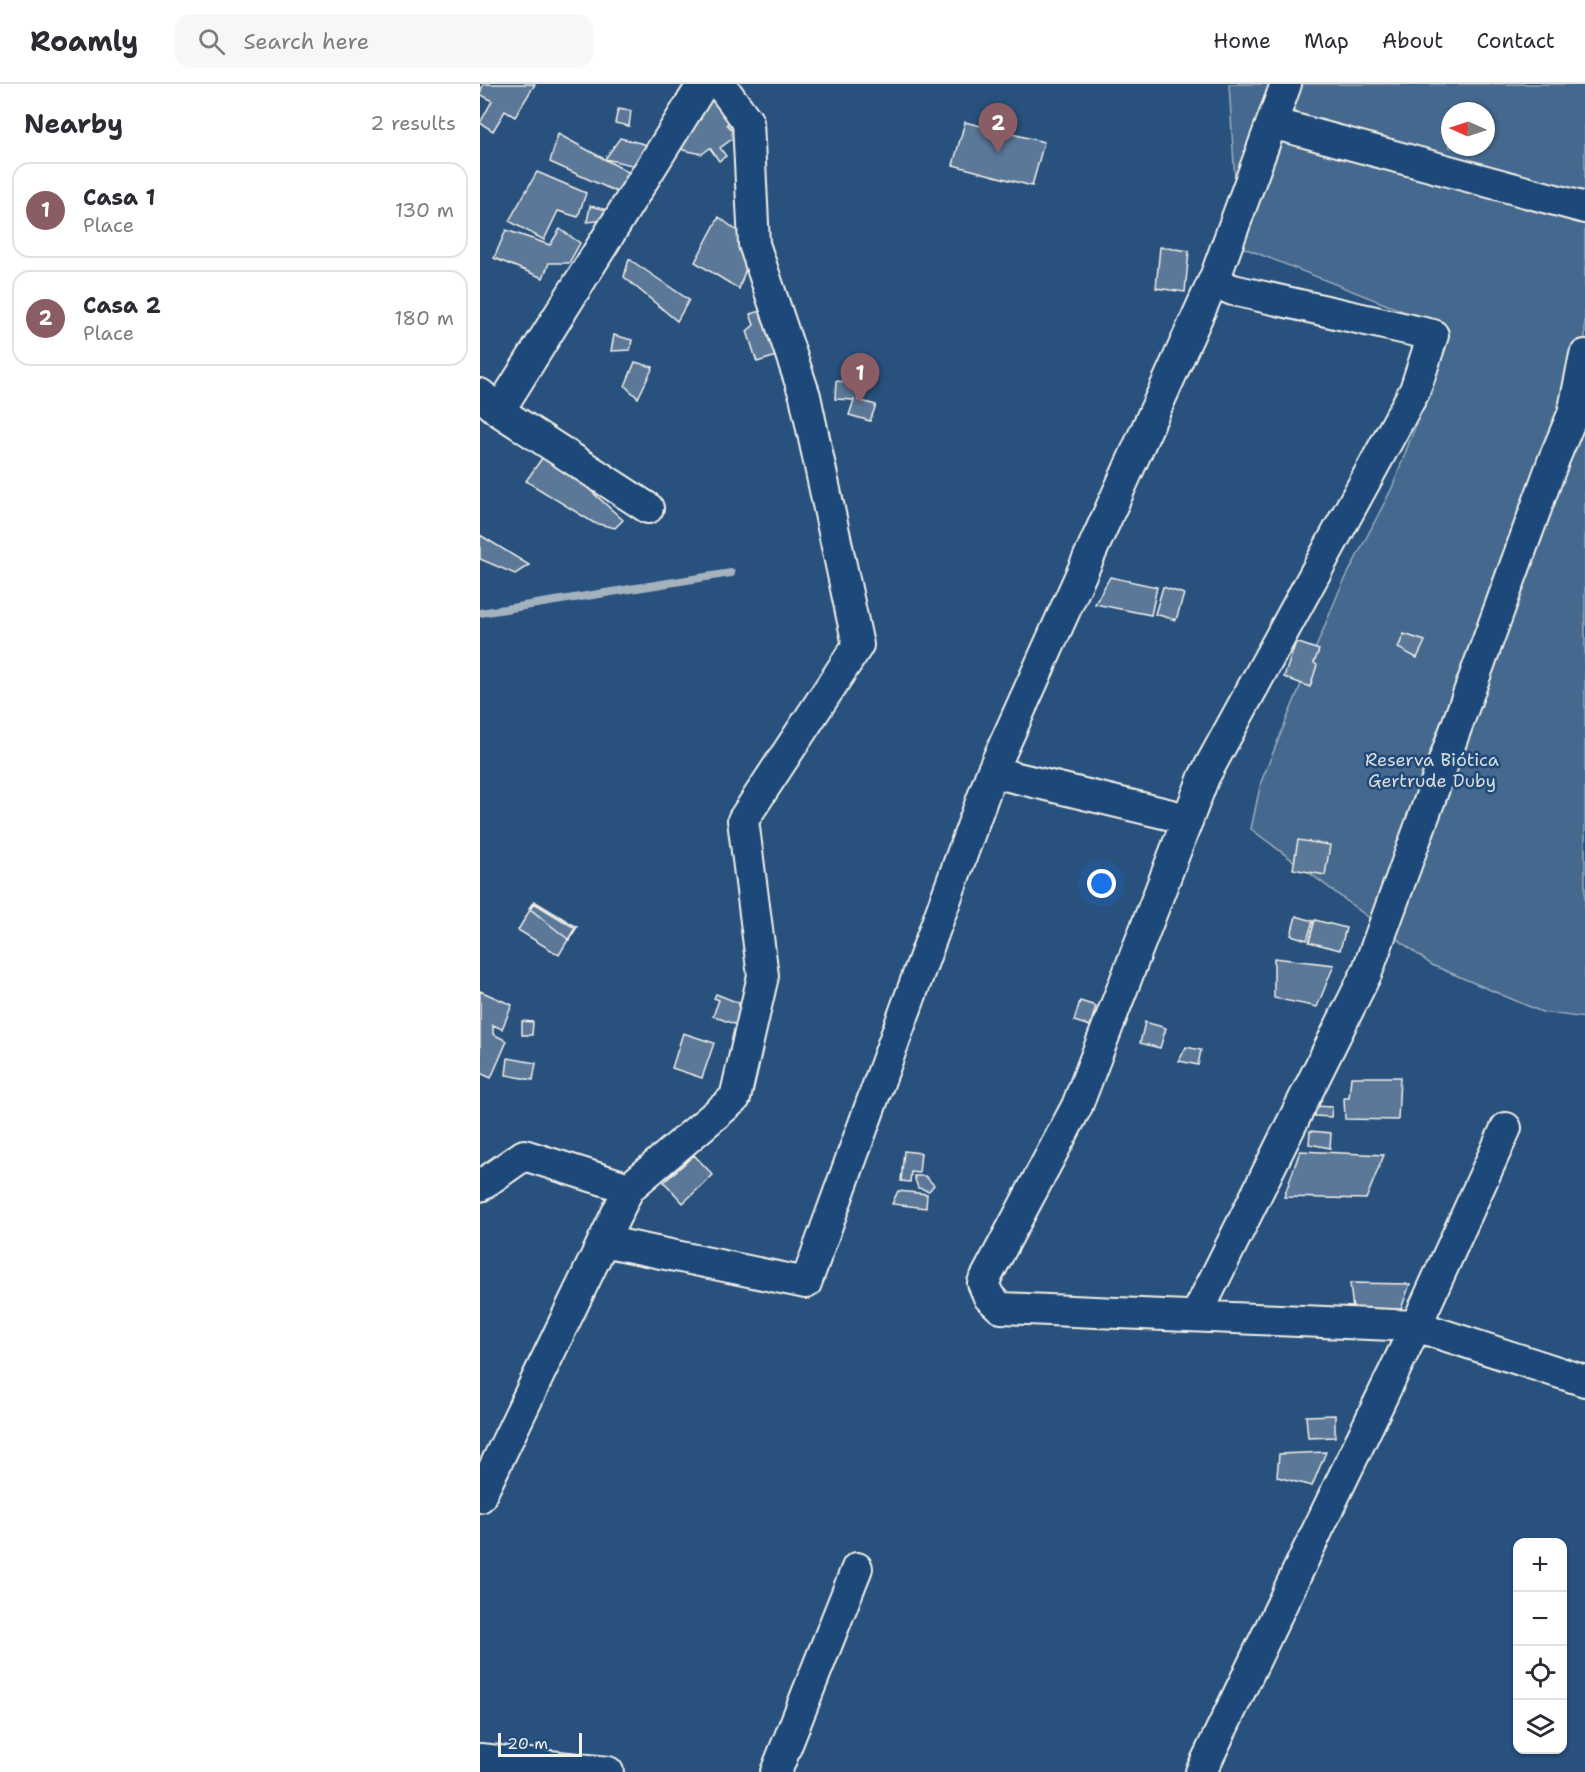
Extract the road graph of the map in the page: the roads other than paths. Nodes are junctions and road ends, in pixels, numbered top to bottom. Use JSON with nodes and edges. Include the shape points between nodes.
{"nodes":[{"id":1,"x":703,"y":84,"type":"edge"},
{"id":2,"x":720,"y":84,"type":"edge"},
{"id":3,"x":1286,"y":84,"type":"edge"},
{"id":4,"x":1272,"y":123,"type":"junction"},
{"id":5,"x":1585,"y":208,"type":"edge"},
{"id":6,"x":1218,"y":279,"type":"junction"},
{"id":7,"x":1585,"y":355,"type":"edge"},
{"id":8,"x":490,"y":402,"type":"edge"},
{"id":9,"x":648,"y":508,"type":"dead end"},
{"id":10,"x":992,"y":772,"type":"junction"},
{"id":11,"x":1188,"y":819,"type":"junction"},
{"id":12,"x":1506,"y":1128,"type":"dead end"},
{"id":13,"x":480,"y":1186,"type":"edge"},
{"id":14,"x":629,"y":1188,"type":"junction"},
{"id":15,"x":603,"y":1241,"type":"junction"},
{"id":16,"x":1196,"y":1316,"type":"junction"},
{"id":17,"x":1416,"y":1326,"type":"junction"},
{"id":18,"x":1585,"y":1381,"type":"edge"},
{"id":19,"x":480,"y":1497,"type":"edge"},
{"id":20,"x":856,"y":1568,"type":"dead end"},
{"id":21,"x":480,"y":1759,"type":"edge"},
{"id":22,"x":608,"y":1772,"type":"edge"},
{"id":23,"x":777,"y":1772,"type":"edge"},
{"id":24,"x":1201,"y":1772,"type":"edge"}],
"edges":[{"from":1,"to":8,"type":"street"},
{"from":2,"to":14,"type":"street","via":[[748,122],[754,244],[805,396],[858,645],[743,820],[763,976],[735,1098]]},
{"from":3,"to":4,"type":"street"},
{"from":4,"to":5,"type":"street"},
{"from":4,"to":6,"type":"street"},
{"from":6,"to":10,"type":"street"},
{"from":6,"to":11,"type":"street","via":[[1233,290],[1433,336],[1415,390],[1204,777]]},
{"from":7,"to":16,"type":"street","via":[[1573,414],[1367,972]]},
{"from":8,"to":9,"type":"street"},
{"from":10,"to":11,"type":"street"},
{"from":10,"to":15,"type":"street","via":[[806,1283]]},
{"from":11,"to":16,"type":"street","via":[[1077,1106],[983,1283],[989,1298],[1001,1308]]},
{"from":12,"to":17,"type":"street"},
{"from":13,"to":14,"type":"street","via":[[524,1155]]},
{"from":14,"to":15,"type":"street"},
{"from":15,"to":19,"type":"street"},
{"from":16,"to":17,"type":"street"},
{"from":17,"to":18,"type":"street"},
{"from":17,"to":24,"type":"street"},
{"from":20,"to":23,"type":"street"},
{"from":21,"to":22,"type":"street"}]}
